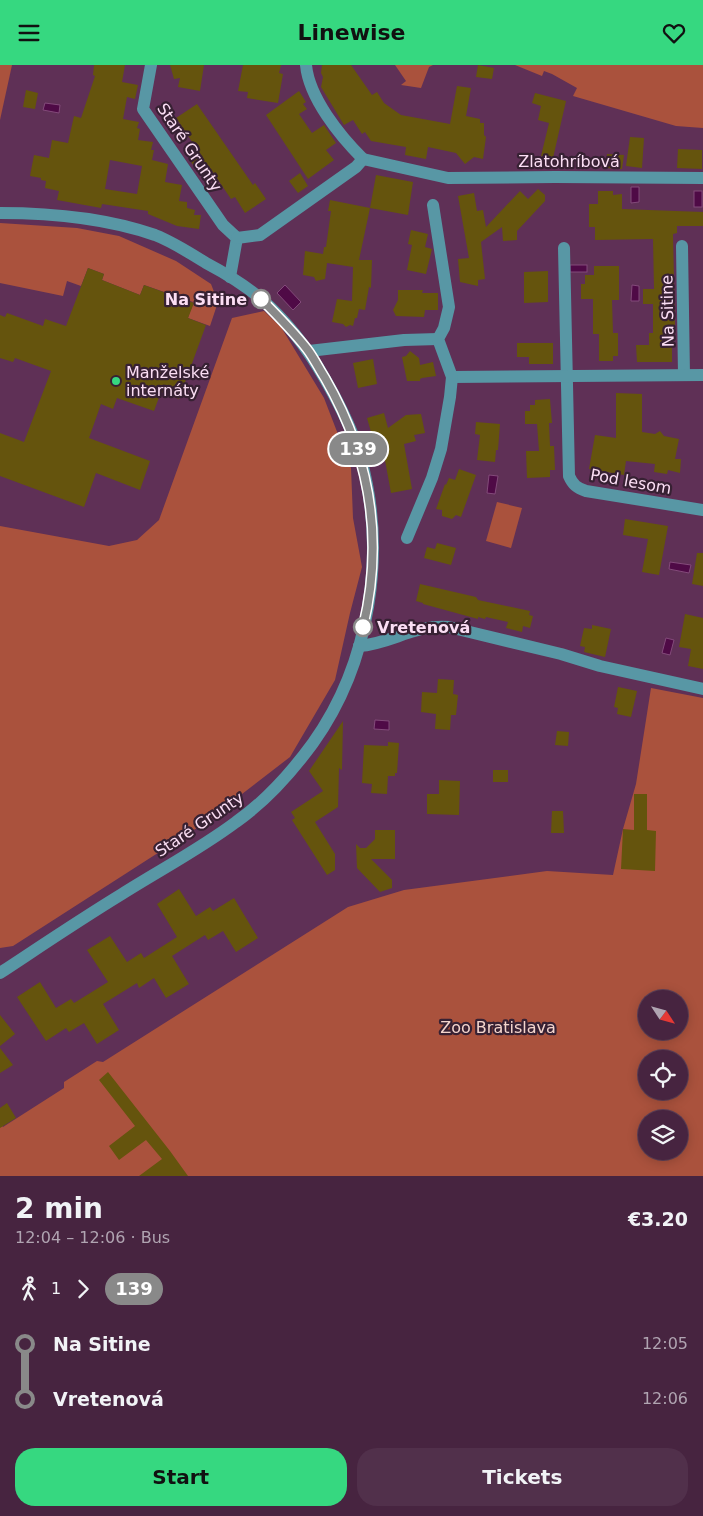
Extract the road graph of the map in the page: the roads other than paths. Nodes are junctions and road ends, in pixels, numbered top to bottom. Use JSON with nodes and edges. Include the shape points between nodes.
{"nodes":[{"id":1,"x":151,"y":65,"type":"edge"},
{"id":2,"x":306,"y":65,"type":"edge"},
{"id":3,"x":363,"y":159,"type":"junction"},
{"id":4,"x":703,"y":178,"type":"edge"},
{"id":5,"x":433,"y":205,"type":"dead end"},
{"id":6,"x":0,"y":213,"type":"edge"},
{"id":7,"x":237,"y":238,"type":"junction"},
{"id":8,"x":682,"y":246,"type":"dead end"},
{"id":9,"x":564,"y":248,"type":"dead end"},
{"id":10,"x":230,"y":277,"type":"junction"},
{"id":11,"x":438,"y":339,"type":"junction"},
{"id":12,"x":308,"y":351,"type":"junction"},
{"id":13,"x":684,"y":375,"type":"junction"},
{"id":14,"x":703,"y":375,"type":"edge"},
{"id":15,"x":452,"y":377,"type":"junction"},
{"id":16,"x":566,"y":377,"type":"junction"},
{"id":17,"x":703,"y":509,"type":"edge"},
{"id":18,"x":407,"y":539,"type":"dead end"},
{"id":19,"x":359,"y":646,"type":"junction"},
{"id":20,"x":703,"y":689,"type":"edge"},
{"id":21,"x":0,"y":973,"type":"edge"}],
"edges":[{"from":1,"to":7,"type":"street","name":"Staré Grunty","via":[[143,109],[222,225]]},
{"from":2,"to":3,"type":"street","via":[[314,95],[343,139]]},
{"from":3,"to":4,"type":"street","name":"Zlatohríbová","via":[[448,178]]},
{"from":3,"to":7,"type":"street","via":[[260,235]]},
{"from":5,"to":11,"type":"street","via":[[449,307]]},
{"from":6,"to":10,"type":"street","name":"Staré Grunty","via":[[60,215],[109,223],[157,236]]},
{"from":7,"to":10,"type":"street"},
{"from":8,"to":13,"type":"street","name":"Na Sitine"},
{"from":9,"to":16,"type":"street"},
{"from":10,"to":12,"type":"street","name":"Staré Grunty","via":[[261,299]]},
{"from":11,"to":12,"type":"street"},
{"from":11,"to":15,"type":"street"},
{"from":12,"to":19,"type":"street","name":"Staré Grunty","via":[[351,428],[366,480],[372,568]]},
{"from":13,"to":14,"type":"street"},
{"from":13,"to":16,"type":"street"},
{"from":15,"to":16,"type":"street"},
{"from":15,"to":18,"type":"street","via":[[442,449]]},
{"from":16,"to":17,"type":"street","name":"Pod lesom","via":[[569,476],[577,488]]},
{"from":19,"to":20,"type":"street","via":[[421,628],[449,627]]},
{"from":19,"to":21,"type":"street","name":"Staré Grunty","via":[[346,682],[314,741],[258,805],[213,838]]}]}
